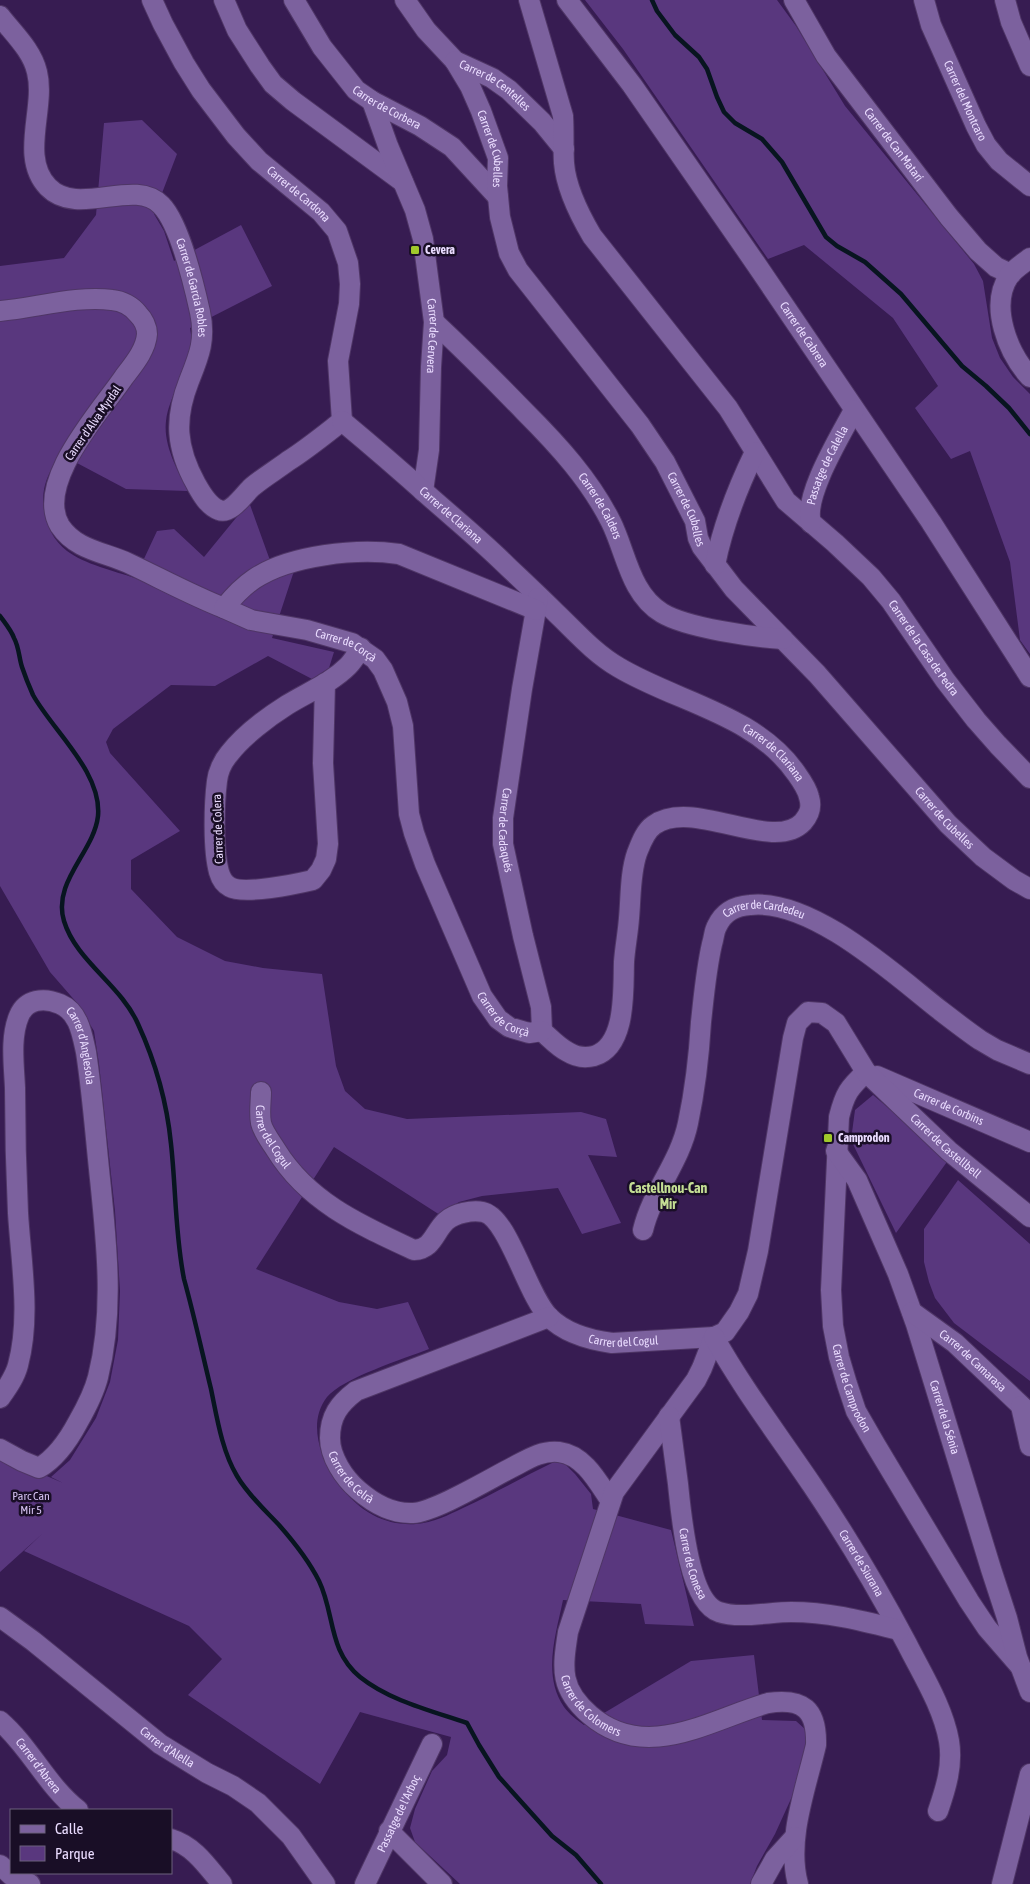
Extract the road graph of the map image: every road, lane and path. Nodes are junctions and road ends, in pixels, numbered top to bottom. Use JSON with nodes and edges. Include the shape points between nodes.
{"nodes":[{"id":1,"x":152,"y":0,"type":"edge"},
{"id":2,"x":224,"y":0,"type":"edge"},
{"id":3,"x":294,"y":0,"type":"edge"},
{"id":4,"x":405,"y":0,"type":"edge"},
{"id":5,"x":529,"y":0,"type":"edge"},
{"id":6,"x":567,"y":0,"type":"edge"},
{"id":7,"x":794,"y":0,"type":"edge"},
{"id":8,"x":924,"y":0,"type":"edge"},
{"id":9,"x":1005,"y":0,"type":"edge"},
{"id":10,"x":0,"y":16,"type":"edge"},
{"id":11,"x":455,"y":61,"type":"junction"},
{"id":12,"x":1030,"y":66,"type":"edge"},
{"id":13,"x":372,"y":101,"type":"junction"},
{"id":14,"x":564,"y":149,"type":"junction"},
{"id":15,"x":405,"y":183,"type":"junction"},
{"id":16,"x":1030,"y":186,"type":"edge"},
{"id":17,"x":498,"y":197,"type":"junction"},
{"id":18,"x":1030,"y":258,"type":"edge"},
{"id":19,"x":1011,"y":274,"type":"junction"},
{"id":20,"x":0,"y":311,"type":"edge"},
{"id":21,"x":434,"y":322,"type":"junction"},
{"id":22,"x":1030,"y":377,"type":"edge"},
{"id":23,"x":854,"y":410,"type":"junction"},
{"id":24,"x":342,"y":421,"type":"junction"},
{"id":25,"x":755,"y":452,"type":"junction"},
{"id":26,"x":423,"y":491,"type":"junction"},
{"id":27,"x":811,"y":523,"type":"junction"},
{"id":28,"x":715,"y":565,"type":"junction"},
{"id":29,"x":537,"y":603,"type":"junction"},
{"id":30,"x":224,"y":608,"type":"junction"},
{"id":31,"x":783,"y":639,"type":"junction"},
{"id":32,"x":361,"y":648,"type":"junction"},
{"id":33,"x":1030,"y":677,"type":"edge"},
{"id":34,"x":325,"y":683,"type":"junction"},
{"id":35,"x":1030,"y":778,"type":"edge"},
{"id":36,"x":1022,"y":884,"type":"edge"},
{"id":37,"x":1030,"y":902,"type":"edge"},
{"id":38,"x":542,"y":1031,"type":"junction"},
{"id":39,"x":1030,"y":1064,"type":"edge"},
{"id":40,"x":866,"y":1072,"type":"junction"},
{"id":41,"x":261,"y":1092,"type":"dead end"},
{"id":42,"x":1030,"y":1142,"type":"edge"},
{"id":43,"x":836,"y":1151,"type":"junction"},
{"id":44,"x":1030,"y":1217,"type":"edge"},
{"id":45,"x":643,"y":1230,"type":"dead end"},
{"id":46,"x":912,"y":1312,"type":"junction"},
{"id":47,"x":549,"y":1317,"type":"junction"},
{"id":48,"x":714,"y":1337,"type":"junction"},
{"id":49,"x":0,"y":1398,"type":"edge"},
{"id":50,"x":1026,"y":1410,"type":"edge"},
{"id":51,"x":669,"y":1416,"type":"junction"},
{"id":52,"x":1030,"y":1446,"type":"edge"},
{"id":53,"x":0,"y":1448,"type":"edge"},
{"id":54,"x":610,"y":1500,"type":"junction"},
{"id":55,"x":0,"y":1617,"type":"edge"},
{"id":56,"x":899,"y":1630,"type":"junction"},
{"id":57,"x":1020,"y":1666,"type":"junction"},
{"id":58,"x":1030,"y":1692,"type":"edge"},
{"id":59,"x":0,"y":1721,"type":"edge"},
{"id":60,"x":432,"y":1744,"type":"dead end"},
{"id":61,"x":1030,"y":1774,"type":"edge"},
{"id":62,"x":77,"y":1809,"type":"edge"},
{"id":63,"x":938,"y":1811,"type":"dead end"},
{"id":64,"x":389,"y":1831,"type":"junction"},
{"id":65,"x":795,"y":1836,"type":"junction"},
{"id":66,"x":172,"y":1839,"type":"edge"},
{"id":67,"x":0,"y":1865,"type":"edge"},
{"id":68,"x":30,"y":1884,"type":"edge"},
{"id":69,"x":222,"y":1884,"type":"edge"},
{"id":70,"x":324,"y":1884,"type":"edge"},
{"id":71,"x":364,"y":1884,"type":"edge"},
{"id":72,"x":442,"y":1884,"type":"edge"},
{"id":73,"x":761,"y":1884,"type":"edge"},
{"id":74,"x":798,"y":1884,"type":"edge"},
{"id":75,"x":1002,"y":1884,"type":"edge"}],
"edges":[{"from":1,"to":24,"type":"street","name":"Carrer de Cardona","via":[[184,63],[236,136],[259,161],[321,212],[337,231],[348,263],[350,284],[338,361]]},
{"from":2,"to":15,"type":"street","via":[[237,30],[274,84]]},
{"from":3,"to":13,"type":"street","name":"Carrer de Corbera","via":[[322,47],[356,90]]},
{"from":4,"to":11,"type":"street","name":"Carrer de Centelles","via":[[426,30]]},
{"from":5,"to":14,"type":"street","via":[[559,98]]},
{"from":6,"to":23,"type":"street","name":"Carrer de Cabrera","via":[[658,123]]},
{"from":7,"to":19,"type":"street","name":"Carrer de Can Matarí","via":[[826,56],[949,217],[978,251],[996,267]]},
{"from":8,"to":16,"type":"street","name":"Carrer del Montcaro","via":[[931,26],[986,145]]},
{"from":9,"to":12,"type":"street","via":[[1010,22]]},
{"from":10,"to":24,"type":"street","name":"Carrer de Garcia Robles","via":[[28,50],[38,73],[34,153],[48,187],[72,199],[141,195],[153,198],[162,206],[176,231],[201,314],[203,343],[183,401],[178,434],[191,476],[211,506],[220,511],[229,510],[261,479]]},
{"from":11,"to":14,"type":"street","name":"Carrer de Centelles","via":[[492,78],[509,90]]},
{"from":11,"to":17,"type":"street","name":"Carrer de Cubelles","via":[[470,86],[498,158]]},
{"from":13,"to":15,"type":"street","name":"Carrer de Cervera"},
{"from":13,"to":17,"type":"street","name":"Carrer de Corbera","via":[[452,147]]},
{"from":14,"to":25,"type":"street","via":[[570,187],[592,236],[728,408]]},
{"from":15,"to":21,"type":"street","name":"Carrer de Cervera","via":[[423,239]]},
{"from":17,"to":28,"type":"street","name":"Carrer de Cubelles","via":[[503,234],[518,270],[665,462],[695,522],[698,538]]},
{"from":18,"to":19,"type":"street"},
{"from":19,"to":22,"type":"street","via":[[1004,285],[1001,308],[1004,327],[1011,350]]},
{"from":20,"to":30,"type":"street","name":"Carrer d'Alva Myrdal","via":[[112,300],[137,312],[145,326],[145,342],[138,358],[63,466],[56,490],[55,513],[64,531],[77,543],[124,561],[184,592]]},
{"from":21,"to":26,"type":"street","name":"Carrer de Cervera","via":[[429,450]]},
{"from":21,"to":31,"type":"street","name":"Carrer de Calders","via":[[552,439],[581,474],[618,535],[638,588],[661,612],[695,624],[756,637]]},
{"from":23,"to":27,"type":"street","name":"Passatge de Calella","via":[[820,476],[811,504]]},
{"from":23,"to":33,"type":"street","name":"Carrer de Cabrera","via":[[931,522]]},
{"from":24,"to":26,"type":"street","name":"Carrer de Clariana"},
{"from":25,"to":27,"type":"street","via":[[786,501]]},
{"from":25,"to":28,"type":"street","via":[[728,515]]},
{"from":26,"to":29,"type":"street","name":"Carrer de Clariana","via":[[491,550]]},
{"from":27,"to":35,"type":"street","name":"Carrer de la Casa de Pedra","via":[[871,577],[970,712]]},
{"from":28,"to":31,"type":"street","name":"Carrer de Cubelles"},
{"from":29,"to":30,"type":"street","via":[[399,554],[380,552],[325,555],[289,564],[256,578],[235,594]]},
{"from":29,"to":38,"type":"street","name":"Carrer de Cadaqués","via":[[502,818],[503,844],[541,1007]]},
{"from":29,"to":38,"type":"street","name":"Carrer de Clariana","via":[[616,666],[739,725],[765,741],[784,758],[804,784],[811,808],[800,826],[780,832],[684,816],[654,824],[645,834],[636,856],[618,1030],[602,1053],[589,1057],[567,1052]]},
{"from":30,"to":32,"type":"street","name":"Carrer de Corçà","via":[[251,620],[316,632]]},
{"from":31,"to":36,"type":"street","name":"Carrer de Cubelles","via":[[948,824],[983,857]]},
{"from":32,"to":34,"type":"street","name":"Carrer de Colera","via":[[350,665]]},
{"from":32,"to":38,"type":"street","name":"Carrer de Corçà","via":[[383,670],[397,702],[403,726],[408,814],[425,864],[482,996],[498,1019],[509,1028],[529,1033]]},
{"from":34,"to":34,"type":"street","name":"Carrer de Colera","via":[[323,763],[328,844],[321,870],[312,880],[257,890],[231,888],[219,873],[217,852],[216,793],[222,764],[239,743],[285,706]]},
{"from":36,"to":37,"type":"street"},
{"from":39,"to":45,"type":"street","name":"Carrer de Cardedeu","via":[[980,1040],[852,942],[812,919],[755,904],[730,910],[717,926],[704,982],[688,1126],[646,1216]]},
{"from":40,"to":42,"type":"street","name":"Carrer de Corbins"},
{"from":40,"to":43,"type":"street","name":"Carrer de Camprodon","via":[[849,1088],[843,1100]]},
{"from":40,"to":44,"type":"street","name":"Carrer de Castellbell","via":[[948,1150]]},
{"from":40,"to":48,"type":"street","via":[[843,1032],[830,1017],[814,1011],[802,1016],[793,1038],[748,1294],[725,1332]]},
{"from":41,"to":47,"type":"street","name":"Carrer del Cogul","via":[[261,1122],[278,1153],[303,1185],[342,1215],[414,1250],[422,1250],[447,1220],[458,1214],[483,1212],[492,1216],[507,1237],[529,1286]]},
{"from":43,"to":46,"type":"street","name":"Carrer de la Sénia","via":[[857,1180]]},
{"from":43,"to":57,"type":"street","name":"Carrer de Camprodon","via":[[831,1290],[833,1326],[838,1357],[856,1411],[969,1601],[987,1628]]},
{"from":46,"to":50,"type":"street","name":"Carrer de Camarasa","via":[[954,1343]]},
{"from":46,"to":57,"type":"street","name":"Carrer de la Sénia"},
{"from":47,"to":48,"type":"street","name":"Carrer del Cogul","via":[[579,1335],[612,1343]]},
{"from":47,"to":54,"type":"street","name":"Carrer de Celrà","via":[[356,1390],[338,1407],[333,1417],[330,1435],[333,1454],[346,1476],[363,1494],[389,1509],[402,1512],[424,1512],[530,1458],[551,1452],[570,1455],[580,1461]]},
{"from":48,"to":51,"type":"street","name":"Carrer de Colomers","via":[[696,1380]]},
{"from":48,"to":56,"type":"street","name":"Carrer de Siurana","via":[[750,1398],[849,1541]]},
{"from":49,"to":53,"type":"street","name":"Carrer d'Anglesola","via":[[18,1365],[24,1316],[15,1152],[14,1035],[19,1014],[26,1005],[50,1000],[63,1005],[75,1016],[81,1027],[86,1052],[105,1237],[106,1337],[93,1393],[57,1453],[39,1468]]},
{"from":50,"to":52,"type":"street"},
{"from":51,"to":54,"type":"street","name":"Carrer de Colomers","via":[[628,1470]]},
{"from":51,"to":56,"type":"street","name":"Carrer de Conesa","via":[[688,1556],[709,1607],[732,1614],[790,1612],[834,1615]]},
{"from":54,"to":65,"type":"street","name":"Carrer de Colomers","via":[[568,1632],[564,1652],[565,1677],[571,1695],[606,1727],[645,1738],[678,1733],[775,1702],[797,1703],[808,1710],[817,1730]]},
{"from":55,"to":70,"type":"street","name":"Carrer d'Alella","via":[[160,1744],[258,1803],[291,1836]]},
{"from":56,"to":63,"type":"street","name":"Carrer de Siurana","via":[[934,1698],[949,1740],[950,1767]]},
{"from":57,"to":58,"type":"street","name":"Carrer de la Sénia"},
{"from":59,"to":62,"type":"street","name":"Carrer d'Abrera"},
{"from":60,"to":64,"type":"street","name":"Passatge de l'Arboç"},
{"from":61,"to":75,"type":"street"},
{"from":64,"to":71,"type":"street","name":"Passatge de l'Arboç"},
{"from":64,"to":72,"type":"street"},
{"from":65,"to":73,"type":"street","via":[[775,1859]]},
{"from":65,"to":74,"type":"street","name":"Carrer de Colomers","via":[[794,1873]]},
{"from":66,"to":69,"type":"street","via":[[187,1845]]},
{"from":67,"to":68,"type":"street","via":[[11,1875]]}]}
